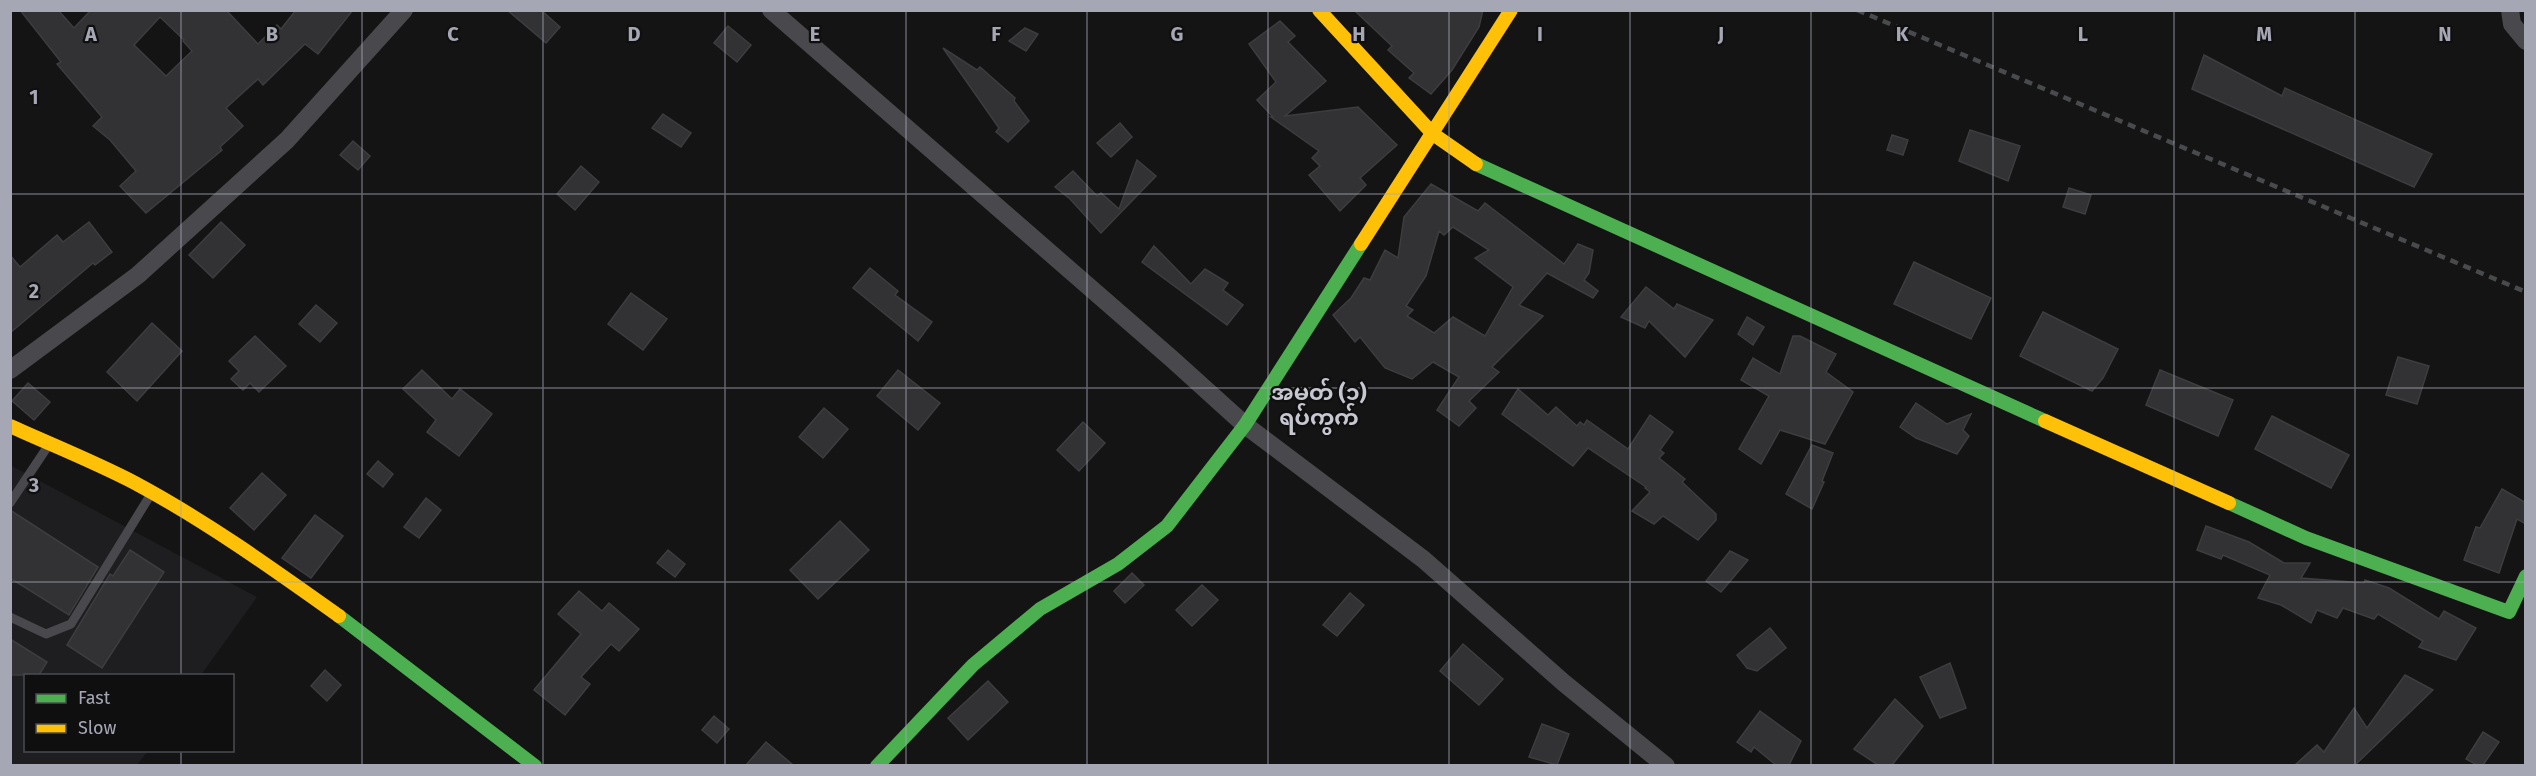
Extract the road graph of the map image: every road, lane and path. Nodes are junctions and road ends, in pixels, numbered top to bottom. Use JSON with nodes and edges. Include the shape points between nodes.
{"nodes":[{"id":1,"x":404,"y":10,"type":"edge"},
{"id":2,"x":771,"y":10,"type":"edge"},
{"id":3,"x":1319,"y":10,"type":"edge"},
{"id":4,"x":1511,"y":10,"type":"edge"},
{"id":5,"x":2510,"y":10,"type":"edge"},
{"id":6,"x":2526,"y":41,"type":"edge"},
{"id":7,"x":1433,"y":134,"type":"junction"},
{"id":8,"x":10,"y":370,"type":"edge"},
{"id":9,"x":1245,"y":425,"type":"junction"},
{"id":10,"x":10,"y":426,"type":"edge"},
{"id":11,"x":50,"y":444,"type":"junction"},
{"id":12,"x":152,"y":492,"type":"junction"},
{"id":13,"x":10,"y":503,"type":"edge"},
{"id":14,"x":2526,"y":576,"type":"edge"},
{"id":15,"x":10,"y":616,"type":"edge"},
{"id":16,"x":534,"y":765,"type":"edge"},
{"id":17,"x":877,"y":765,"type":"edge"},
{"id":18,"x":1666,"y":765,"type":"edge"}],
"edges":[{"from":1,"to":8,"type":"street","via":[[269,156],[138,275]]},
{"from":2,"to":9,"type":"street"},
{"from":3,"to":7,"type":"street"},
{"from":4,"to":7,"type":"street"},
{"from":5,"to":6,"type":"street","via":[[2512,24]]},
{"from":7,"to":9,"type":"street"},
{"from":7,"to":14,"type":"street","via":[[1485,170],[2306,538],[2509,612]]},
{"from":9,"to":17,"type":"street","via":[[1167,526],[1118,564],[1040,609],[973,665]]},
{"from":9,"to":18,"type":"street","via":[[1423,559],[1564,683]]},
{"from":10,"to":11,"type":"street"},
{"from":11,"to":12,"type":"street"},
{"from":11,"to":13,"type":"lane"},
{"from":12,"to":15,"type":"lane","via":[[70,624],[46,634]]},
{"from":12,"to":16,"type":"street","via":[[267,565],[418,672]]}]}
